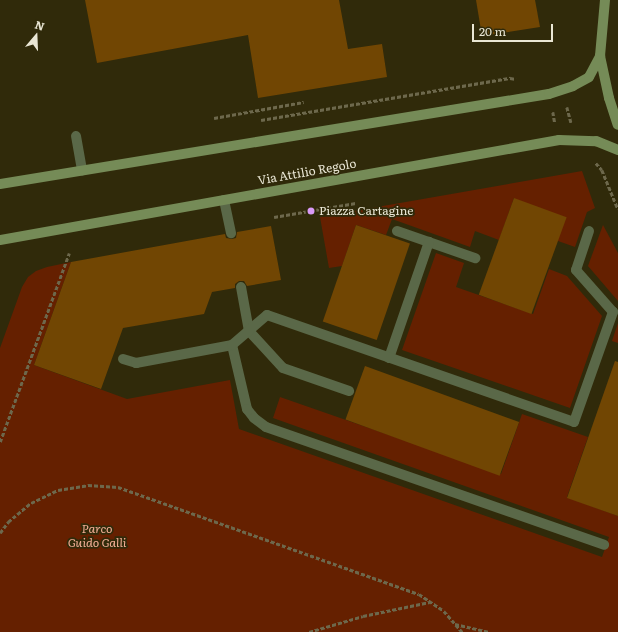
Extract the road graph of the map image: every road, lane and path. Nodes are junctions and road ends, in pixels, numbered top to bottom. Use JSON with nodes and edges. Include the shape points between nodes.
{"nodes":[{"id":1,"x":605,"y":0,"type":"edge"},
{"id":2,"x":600,"y":56,"type":"junction"},
{"id":3,"x":304,"y":102,"type":"dead end"},
{"id":4,"x":552,"y":105,"type":"dead end"},
{"id":5,"x":214,"y":118,"type":"dead end"},
{"id":6,"x":555,"y":124,"type":"dead end"},
{"id":7,"x":618,"y":125,"type":"edge"},
{"id":8,"x":76,"y":136,"type":"dead end"},
{"id":9,"x":618,"y":150,"type":"edge"},
{"id":10,"x":82,"y":170,"type":"junction"},
{"id":11,"x":0,"y":184,"type":"edge"},
{"id":12,"x":224,"y":200,"type":"junction"},
{"id":13,"x":356,"y":203,"type":"dead end"},
{"id":14,"x":274,"y":218,"type":"dead end"},
{"id":15,"x":397,"y":231,"type":"dead end"},
{"id":16,"x":589,"y":231,"type":"dead end"},
{"id":17,"x":231,"y":233,"type":"dead end"},
{"id":18,"x":0,"y":240,"type":"edge"},
{"id":19,"x":430,"y":242,"type":"junction"},
{"id":20,"x":69,"y":253,"type":"dead end"},
{"id":21,"x":475,"y":258,"type":"dead end"},
{"id":22,"x":241,"y":287,"type":"dead end"},
{"id":23,"x":249,"y":331,"type":"junction"},
{"id":24,"x":232,"y":345,"type":"junction"},
{"id":25,"x":389,"y":358,"type":"junction"},
{"id":26,"x":123,"y":359,"type":"dead end"},
{"id":27,"x":349,"y":391,"type":"dead end"},
{"id":28,"x":0,"y":442,"type":"edge"},
{"id":29,"x":0,"y":534,"type":"edge"},
{"id":30,"x":604,"y":545,"type":"dead end"},
{"id":31,"x":431,"y":602,"type":"junction"},
{"id":32,"x":454,"y":624,"type":"junction"},
{"id":33,"x":309,"y":632,"type":"edge"},
{"id":34,"x":462,"y":632,"type":"edge"},
{"id":35,"x":489,"y":632,"type":"edge"}],
"edges":[{"from":1,"to":2,"type":"street"},
{"from":2,"to":7,"type":"street"},
{"from":2,"to":10,"type":"street","via":[[589,77],[573,86],[549,94]]},
{"from":3,"to":5,"type":"path"},
{"from":4,"to":6,"type":"path"},
{"from":8,"to":10,"type":"lane"},
{"from":9,"to":12,"type":"street","name":"Via Attilio Regolo","via":[[596,141],[559,140]]},
{"from":10,"to":11,"type":"street"},
{"from":12,"to":17,"type":"lane"},
{"from":12,"to":18,"type":"street","name":"Via Attilio Regolo"},
{"from":13,"to":14,"type":"path"},
{"from":15,"to":19,"type":"lane"},
{"from":16,"to":25,"type":"lane","via":[[576,270],[612,312],[574,422]]},
{"from":19,"to":21,"type":"lane"},
{"from":19,"to":25,"type":"lane"},
{"from":20,"to":28,"type":"path"},
{"from":22,"to":23,"type":"lane"},
{"from":23,"to":24,"type":"lane"},
{"from":23,"to":25,"type":"lane","via":[[267,315]]},
{"from":23,"to":27,"type":"lane","via":[[283,368]]},
{"from":24,"to":26,"type":"lane","via":[[136,363]]},
{"from":24,"to":30,"type":"lane","via":[[247,409],[266,427]]},
{"from":29,"to":31,"type":"path","via":[[8,522],[31,503],[58,490],[88,485],[118,487],[419,594]]},
{"from":31,"to":32,"type":"path","via":[[444,611]]},
{"from":31,"to":33,"type":"path","via":[[363,616]]},
{"from":32,"to":34,"type":"path"},
{"from":32,"to":35,"type":"path"}]}
